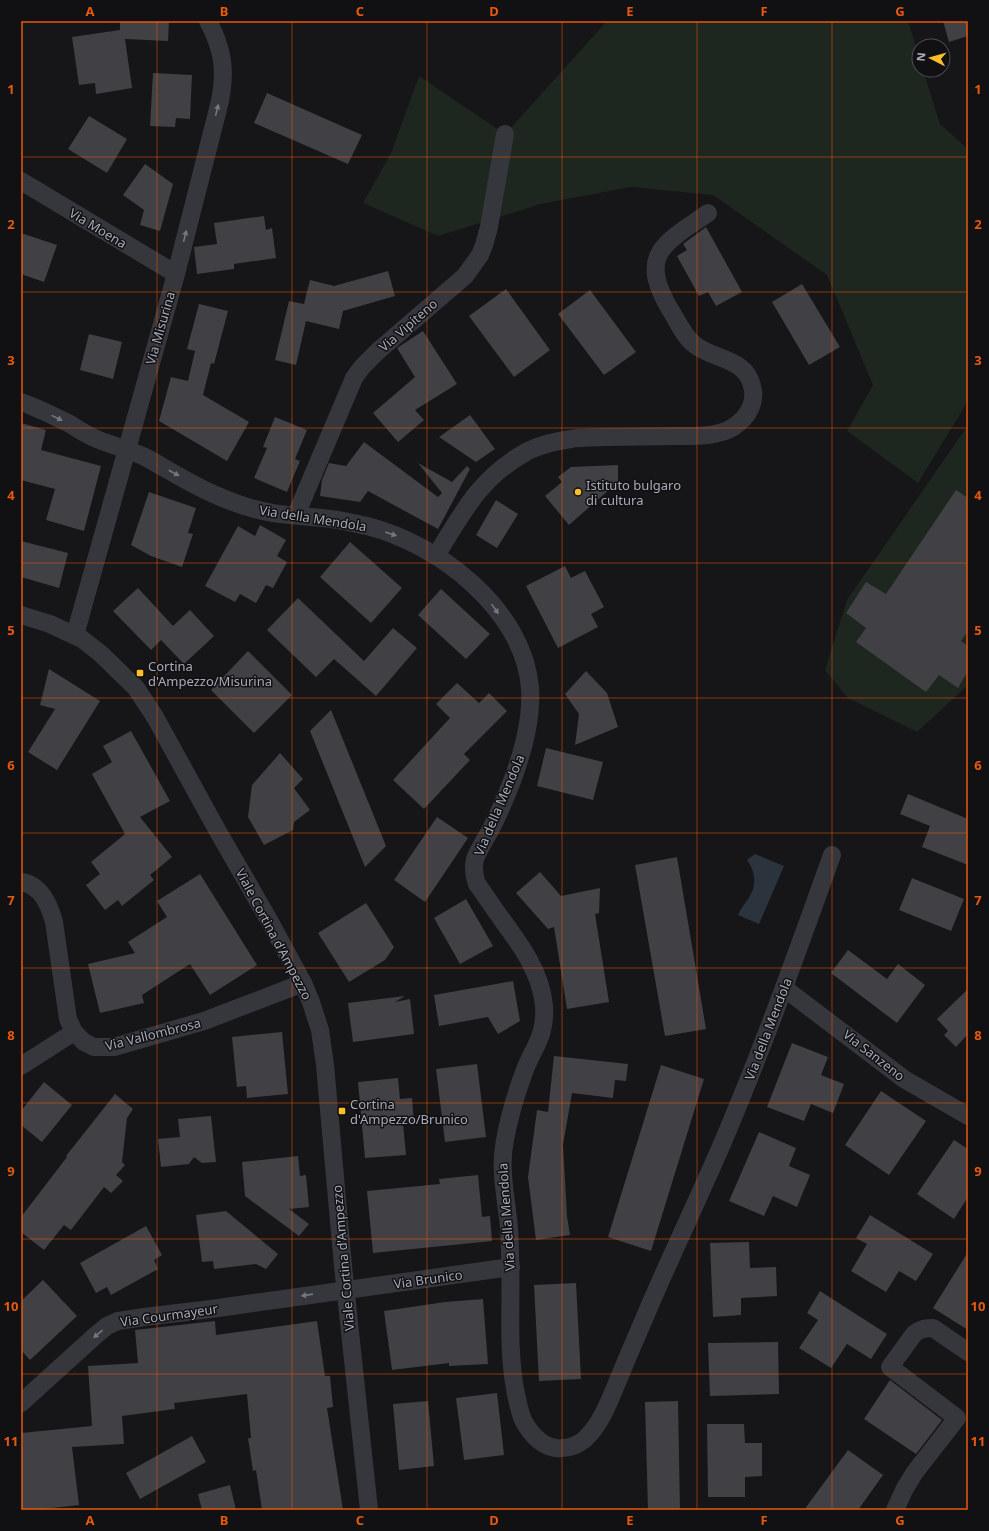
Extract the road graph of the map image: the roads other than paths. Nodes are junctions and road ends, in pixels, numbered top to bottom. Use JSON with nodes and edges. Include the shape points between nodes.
{"nodes":[{"id":1,"x":208,"y":21,"type":"edge"},
{"id":2,"x":505,"y":134,"type":"dead end"},
{"id":3,"x":21,"y":181,"type":"edge"},
{"id":4,"x":708,"y":213,"type":"dead end"},
{"id":5,"x":176,"y":274,"type":"junction"},
{"id":6,"x":21,"y":402,"type":"edge"},
{"id":7,"x":127,"y":450,"type":"junction"},
{"id":8,"x":296,"y":516,"type":"junction"},
{"id":9,"x":436,"y":556,"type":"junction"},
{"id":10,"x":21,"y":614,"type":"edge"},
{"id":11,"x":75,"y":635,"type":"junction"},
{"id":12,"x":832,"y":855,"type":"dead end"},
{"id":13,"x":21,"y":882,"type":"edge"},
{"id":14,"x":303,"y":983,"type":"junction"},
{"id":15,"x":784,"y":988,"type":"junction"},
{"id":16,"x":74,"y":1032,"type":"junction"},
{"id":17,"x":21,"y":1066,"type":"edge"},
{"id":18,"x":968,"y":1116,"type":"edge"},
{"id":19,"x":511,"y":1267,"type":"junction"},
{"id":20,"x":345,"y":1290,"type":"junction"},
{"id":21,"x":968,"y":1352,"type":"edge"},
{"id":22,"x":21,"y":1403,"type":"edge"},
{"id":23,"x":369,"y":1510,"type":"edge"},
{"id":24,"x":895,"y":1510,"type":"edge"}],
"edges":[{"from":5,"to":1,"type":"street","name":"Via Misurina","one_way":true,"via":[[224,79],[220,49]]},
{"from":2,"to":8,"type":"street","name":"Via Vipiteno","via":[[489,227],[480,255],[465,276],[378,351],[354,378]]},
{"from":3,"to":5,"type":"street","name":"Via Moena"},
{"from":4,"to":9,"type":"street","via":[[662,248],[657,256],[655,268],[657,280],[668,305],[689,340],[707,353],[742,368],[750,378],[753,402],[745,417],[727,430],[712,434],[572,438],[529,451],[494,474],[479,490]]},
{"from":5,"to":7,"type":"street","name":"Via Misurina"},
{"from":6,"to":7,"type":"street","name":"Via della Mendola","one_way":true,"via":[[98,440]]},
{"from":7,"to":8,"type":"street","name":"Via della Mendola","one_way":true,"via":[[216,496],[259,510]]},
{"from":7,"to":11,"type":"street","name":"Via Misurina"},
{"from":8,"to":9,"type":"street","name":"Via della Mendola","one_way":true,"via":[[324,518],[369,527],[399,537]]},
{"from":9,"to":19,"type":"street","name":"Via della Mendola","one_way":true,"via":[[480,590],[504,620],[524,661],[530,690],[526,731],[517,766],[474,867],[477,884],[526,952],[542,990],[544,1002],[544,1028],[519,1086],[502,1155]]},
{"from":10,"to":11,"type":"street","name":"Viale Cortina d'Ampezzo"},
{"from":11,"to":14,"type":"street","name":"Viale Cortina d'Ampezzo","via":[[107,660],[136,688],[149,707]]},
{"from":12,"to":15,"type":"street","name":"Via della Mendola"},
{"from":13,"to":16,"type":"street","name":"Via Vallombrosa","via":[[37,889],[49,906],[54,922],[67,1014]]},
{"from":14,"to":16,"type":"street","name":"Via Vallombrosa","via":[[204,1021],[114,1047],[100,1048],[88,1045]]},
{"from":14,"to":20,"type":"street","name":"Viale Cortina d'Ampezzo","via":[[317,1020],[324,1053]]},
{"from":15,"to":18,"type":"street","name":"Via Sanzeno","via":[[904,1079]]},
{"from":15,"to":19,"type":"street","name":"Via della Mendola","via":[[724,1139],[602,1416],[582,1441],[566,1448],[548,1447],[540,1442],[523,1419],[510,1359]]},
{"from":16,"to":17,"type":"street"},
{"from":19,"to":20,"type":"street","name":"Via Brunico"},
{"from":20,"to":22,"type":"street","name":"Via Courmayeur","one_way":true,"via":[[118,1321],[96,1335]]},
{"from":20,"to":23,"type":"street","name":"Viale Cortina d'Ampezzo"},
{"from":21,"to":24,"type":"street","via":[[932,1328],[928,1328],[918,1330],[914,1334],[890,1367],[957,1418],[915,1472]]}]}
